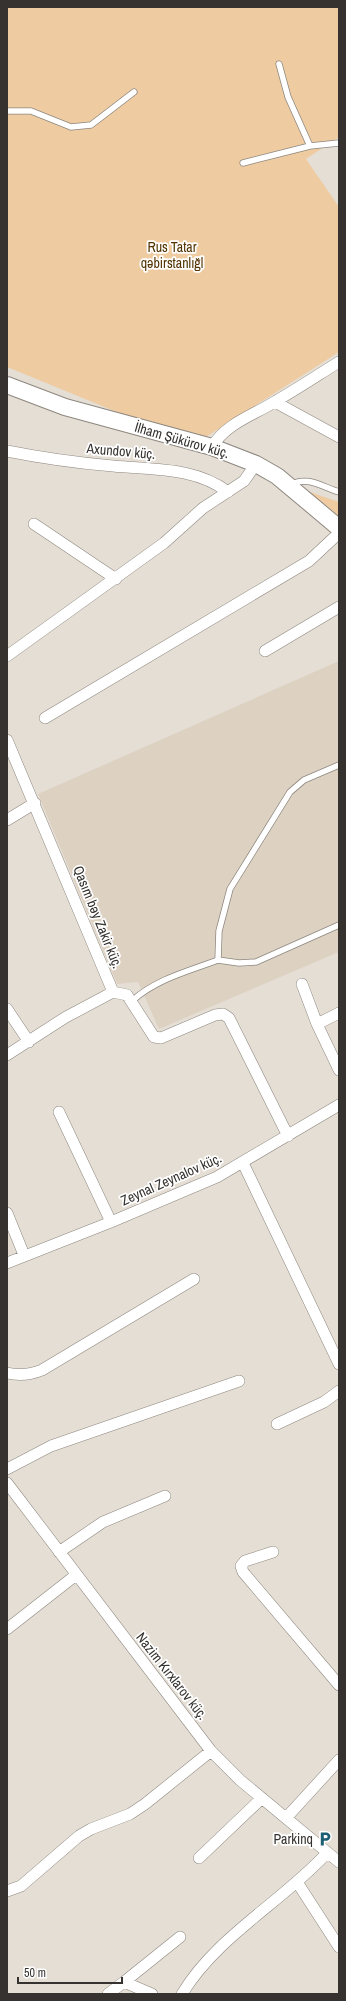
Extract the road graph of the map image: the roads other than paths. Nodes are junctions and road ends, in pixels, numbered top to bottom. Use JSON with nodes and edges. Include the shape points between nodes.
{"nodes":[{"id":1,"x":279,"y":64,"type":"dead end"},
{"id":2,"x":134,"y":92,"type":"dead end"},
{"id":3,"x":7,"y":111,"type":"edge"},
{"id":4,"x":339,"y":143,"type":"edge"},
{"id":5,"x":310,"y":146,"type":"junction"},
{"id":6,"x":243,"y":163,"type":"dead end"},
{"id":7,"x":339,"y":362,"type":"edge"},
{"id":8,"x":7,"y":385,"type":"edge"},
{"id":9,"x":275,"y":402,"type":"junction"},
{"id":10,"x":339,"y":437,"type":"edge"},
{"id":11,"x":212,"y":447,"type":"junction"},
{"id":12,"x":7,"y":451,"type":"edge"},
{"id":13,"x":256,"y":464,"type":"junction"},
{"id":14,"x":289,"y":486,"type":"junction"},
{"id":15,"x":228,"y":492,"type":"junction"},
{"id":16,"x":339,"y":492,"type":"edge"},
{"id":17,"x":34,"y":524,"type":"dead end"},
{"id":18,"x":339,"y":528,"type":"edge"},
{"id":19,"x":339,"y":533,"type":"edge"},
{"id":20,"x":116,"y":579,"type":"junction"},
{"id":21,"x":339,"y":607,"type":"edge"},
{"id":22,"x":265,"y":651,"type":"dead end"},
{"id":23,"x":7,"y":656,"type":"edge"},
{"id":24,"x":45,"y":718,"type":"dead end"},
{"id":25,"x":7,"y":740,"type":"edge"},
{"id":26,"x":339,"y":765,"type":"edge"},
{"id":27,"x":35,"y":803,"type":"junction"},
{"id":28,"x":7,"y":820,"type":"edge"},
{"id":29,"x":339,"y":925,"type":"edge"},
{"id":30,"x":218,"y":960,"type":"junction"},
{"id":31,"x":302,"y":984,"type":"dead end"},
{"id":32,"x":113,"y":992,"type":"junction"},
{"id":33,"x":132,"y":1000,"type":"junction"},
{"id":34,"x":7,"y":1009,"type":"edge"},
{"id":35,"x":339,"y":1013,"type":"edge"},
{"id":36,"x":317,"y":1024,"type":"junction"},
{"id":37,"x":29,"y":1042,"type":"junction"},
{"id":38,"x":7,"y":1055,"type":"edge"},
{"id":39,"x":339,"y":1070,"type":"edge"},
{"id":40,"x":339,"y":1105,"type":"edge"},
{"id":41,"x":59,"y":1112,"type":"dead end"},
{"id":42,"x":288,"y":1136,"type":"junction"},
{"id":43,"x":243,"y":1163,"type":"junction"},
{"id":44,"x":7,"y":1213,"type":"edge"},
{"id":45,"x":112,"y":1222,"type":"junction"},
{"id":46,"x":24,"y":1255,"type":"junction"},
{"id":47,"x":7,"y":1263,"type":"edge"},
{"id":48,"x":194,"y":1279,"type":"dead end"},
{"id":49,"x":339,"y":1364,"type":"edge"},
{"id":50,"x":7,"y":1373,"type":"edge"},
{"id":51,"x":239,"y":1381,"type":"dead end"},
{"id":52,"x":339,"y":1391,"type":"edge"},
{"id":53,"x":277,"y":1424,"type":"dead end"},
{"id":54,"x":7,"y":1469,"type":"edge"},
{"id":55,"x":7,"y":1483,"type":"edge"},
{"id":56,"x":165,"y":1496,"type":"dead end"},
{"id":57,"x":59,"y":1552,"type":"junction"},
{"id":58,"x":274,"y":1552,"type":"dead end"},
{"id":59,"x":76,"y":1575,"type":"junction"},
{"id":60,"x":7,"y":1629,"type":"edge"},
{"id":61,"x":339,"y":1685,"type":"edge"},
{"id":62,"x":211,"y":1751,"type":"junction"},
{"id":63,"x":339,"y":1760,"type":"edge"},
{"id":64,"x":262,"y":1798,"type":"junction"},
{"id":65,"x":286,"y":1818,"type":"junction"},
{"id":66,"x":327,"y":1853,"type":"junction"},
{"id":67,"x":199,"y":1858,"type":"dead end"},
{"id":68,"x":339,"y":1862,"type":"edge"},
{"id":69,"x":297,"y":1882,"type":"junction"},
{"id":70,"x":7,"y":1891,"type":"edge"},
{"id":71,"x":180,"y":1937,"type":"dead end"},
{"id":72,"x":339,"y":1947,"type":"edge"},
{"id":73,"x":124,"y":1982,"type":"junction"},
{"id":74,"x":108,"y":1994,"type":"edge"},
{"id":75,"x":152,"y":1994,"type":"edge"},
{"id":76,"x":182,"y":1994,"type":"edge"}],
"edges":[{"from":1,"to":5,"type":"lane","via":[[288,97]]},
{"from":2,"to":3,"type":"lane","via":[[91,125],[70,127],[31,111]]},
{"from":4,"to":5,"type":"lane"},
{"from":5,"to":6,"type":"lane"},
{"from":7,"to":9,"type":"street"},
{"from":8,"to":11,"type":"street","name":"İlham Şükürov küç.","via":[[65,407]]},
{"from":9,"to":10,"type":"street"},
{"from":9,"to":11,"type":"street","via":[[231,426]]},
{"from":11,"to":13,"type":"street","name":"İlham Şükürov küç."},
{"from":12,"to":15,"type":"street","name":"Axundov küç.","via":[[55,459],[164,469],[201,476],[216,482]]},
{"from":13,"to":14,"type":"street","name":"İlham Şükürov küç."},
{"from":13,"to":15,"type":"street","via":[[244,481]]},
{"from":14,"to":16,"type":"lane","via":[[306,480]]},
{"from":14,"to":18,"type":"street","name":"İlham Şükürov küç."},
{"from":15,"to":20,"type":"street","via":[[203,508],[170,538]]},
{"from":17,"to":20,"type":"street"},
{"from":19,"to":24,"type":"street","via":[[309,561]]},
{"from":20,"to":23,"type":"street"},
{"from":21,"to":22,"type":"street"},
{"from":25,"to":27,"type":"street","name":"Qasım bəy Zakir küç."},
{"from":26,"to":30,"type":"lane","via":[[304,780],[286,798],[230,889],[219,931]]},
{"from":27,"to":28,"type":"street"},
{"from":27,"to":32,"type":"street","name":"Qasım bəy Zakir küç."},
{"from":29,"to":30,"type":"lane","via":[[256,962]]},
{"from":30,"to":33,"type":"lane","via":[[155,984]]},
{"from":31,"to":36,"type":"street"},
{"from":32,"to":33,"type":"street","via":[[127,995]]},
{"from":32,"to":37,"type":"street","via":[[66,1016]]},
{"from":33,"to":42,"type":"street","via":[[154,1037],[161,1038],[215,1015],[223,1014],[229,1018]]},
{"from":34,"to":37,"type":"street"},
{"from":35,"to":36,"type":"street"},
{"from":36,"to":39,"type":"street"},
{"from":37,"to":38,"type":"street"},
{"from":40,"to":42,"type":"street","name":"Zeynal Zeynalov küç."},
{"from":41,"to":45,"type":"street"},
{"from":42,"to":43,"type":"street","name":"Zeynal Zeynalov küç."},
{"from":43,"to":45,"type":"street","name":"Zeynal Zeynalov küç.","via":[[182,1193]]},
{"from":43,"to":49,"type":"street"},
{"from":44,"to":46,"type":"street"},
{"from":45,"to":46,"type":"street","name":"Zeynal Zeynalov küç."},
{"from":46,"to":47,"type":"street","name":"Zeynal Zeynalov küç."},
{"from":48,"to":50,"type":"street","via":[[42,1370],[32,1374]]},
{"from":51,"to":54,"type":"street","via":[[51,1446]]},
{"from":52,"to":53,"type":"street","via":[[324,1402]]},
{"from":55,"to":57,"type":"street","name":"Nazim Kırxlarov küç."},
{"from":56,"to":57,"type":"street","via":[[103,1522]]},
{"from":57,"to":59,"type":"street","name":"Nazim Kırxlarov küç."},
{"from":58,"to":61,"type":"street","via":[[245,1562],[241,1566],[243,1572]]},
{"from":59,"to":60,"type":"street"},
{"from":59,"to":62,"type":"street","name":"Nazim Kırxlarov küç."},
{"from":62,"to":64,"type":"street","name":"Nazim Kırxlarov küç."},
{"from":62,"to":70,"type":"street","via":[[145,1804],[130,1814],[79,1836],[21,1886]]},
{"from":63,"to":65,"type":"street"},
{"from":64,"to":65,"type":"street","name":"Nazim Kırxlarov küç."},
{"from":64,"to":67,"type":"street"},
{"from":65,"to":66,"type":"street","name":"Nazim Kırxlarov küç."},
{"from":66,"to":68,"type":"street","name":"Nazim Kırxlarov küç."},
{"from":66,"to":69,"type":"street"},
{"from":69,"to":72,"type":"street"},
{"from":69,"to":76,"type":"street","via":[[224,1944],[198,1971]]},
{"from":71,"to":73,"type":"street"},
{"from":73,"to":74,"type":"street"},
{"from":73,"to":75,"type":"street"}]}
